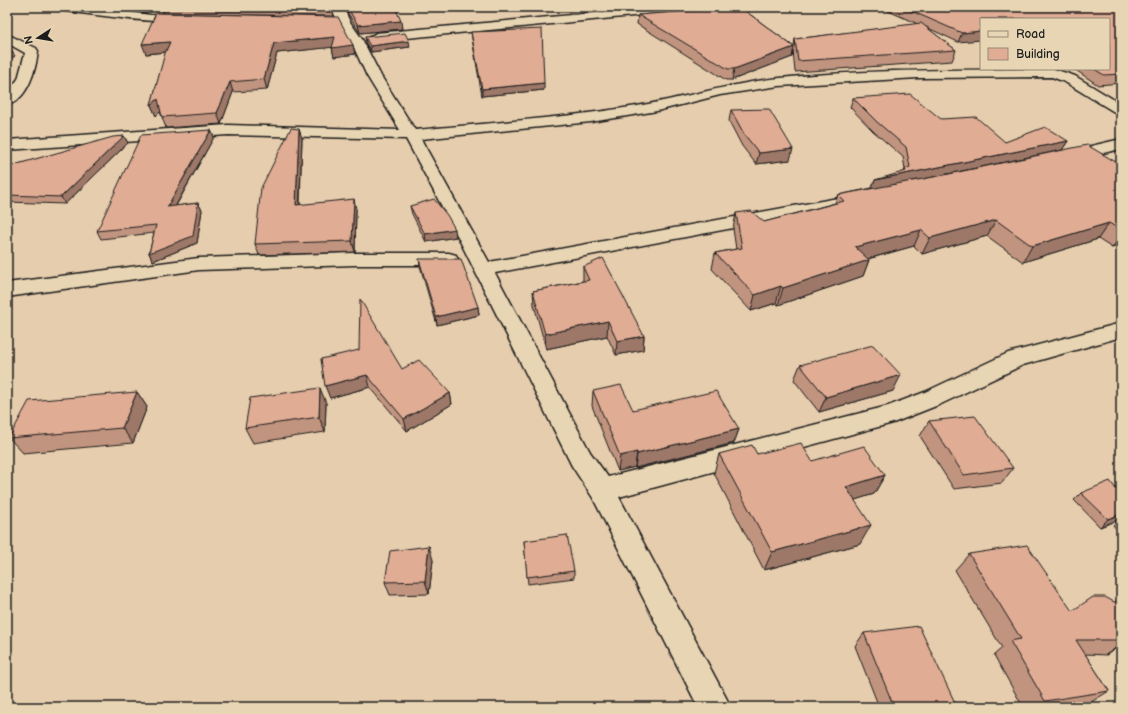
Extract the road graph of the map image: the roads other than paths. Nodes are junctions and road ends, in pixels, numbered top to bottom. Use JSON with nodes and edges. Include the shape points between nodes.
{"nodes":[{"id":1,"x":59,"y":7,"type":"edge"},
{"id":2,"x":695,"y":7,"type":"edge"},
{"id":3,"x":195,"y":19,"type":"edge"},
{"id":4,"x":341,"y":23,"type":"edge"},
{"id":5,"x":7,"y":38,"type":"edge"},
{"id":6,"x":7,"y":101,"type":"edge"},
{"id":7,"x":1121,"y":110,"type":"edge"},
{"id":8,"x":411,"y":135,"type":"junction"},
{"id":9,"x":1121,"y":144,"type":"edge"},
{"id":10,"x":7,"y":145,"type":"edge"},
{"id":11,"x":1052,"y":160,"type":"edge"},
{"id":12,"x":882,"y":194,"type":"edge"},
{"id":13,"x":480,"y":264,"type":"junction"},
{"id":14,"x":7,"y":290,"type":"edge"},
{"id":15,"x":1121,"y":330,"type":"edge"},
{"id":16,"x":602,"y":490,"type":"junction"},
{"id":17,"x":715,"y":707,"type":"edge"}],
"edges":[{"from":1,"to":3,"type":"street","via":[[150,18]]},
{"from":2,"to":4,"type":"street"},
{"from":4,"to":8,"type":"street"},
{"from":5,"to":6,"type":"street","via":[[32,51],[26,80]]},
{"from":7,"to":8,"type":"street","via":[[1070,79],[1054,73],[918,74],[761,84],[718,91],[657,107],[591,118]]},
{"from":8,"to":10,"type":"street","via":[[228,130]]},
{"from":8,"to":13,"type":"street"},
{"from":9,"to":11,"type":"street"},
{"from":12,"to":13,"type":"street"},
{"from":13,"to":14,"type":"street","via":[[354,259],[199,264]]},
{"from":13,"to":16,"type":"street","via":[[581,459]]},
{"from":15,"to":16,"type":"street","via":[[1016,359],[893,414]]},
{"from":16,"to":17,"type":"street"}]}
